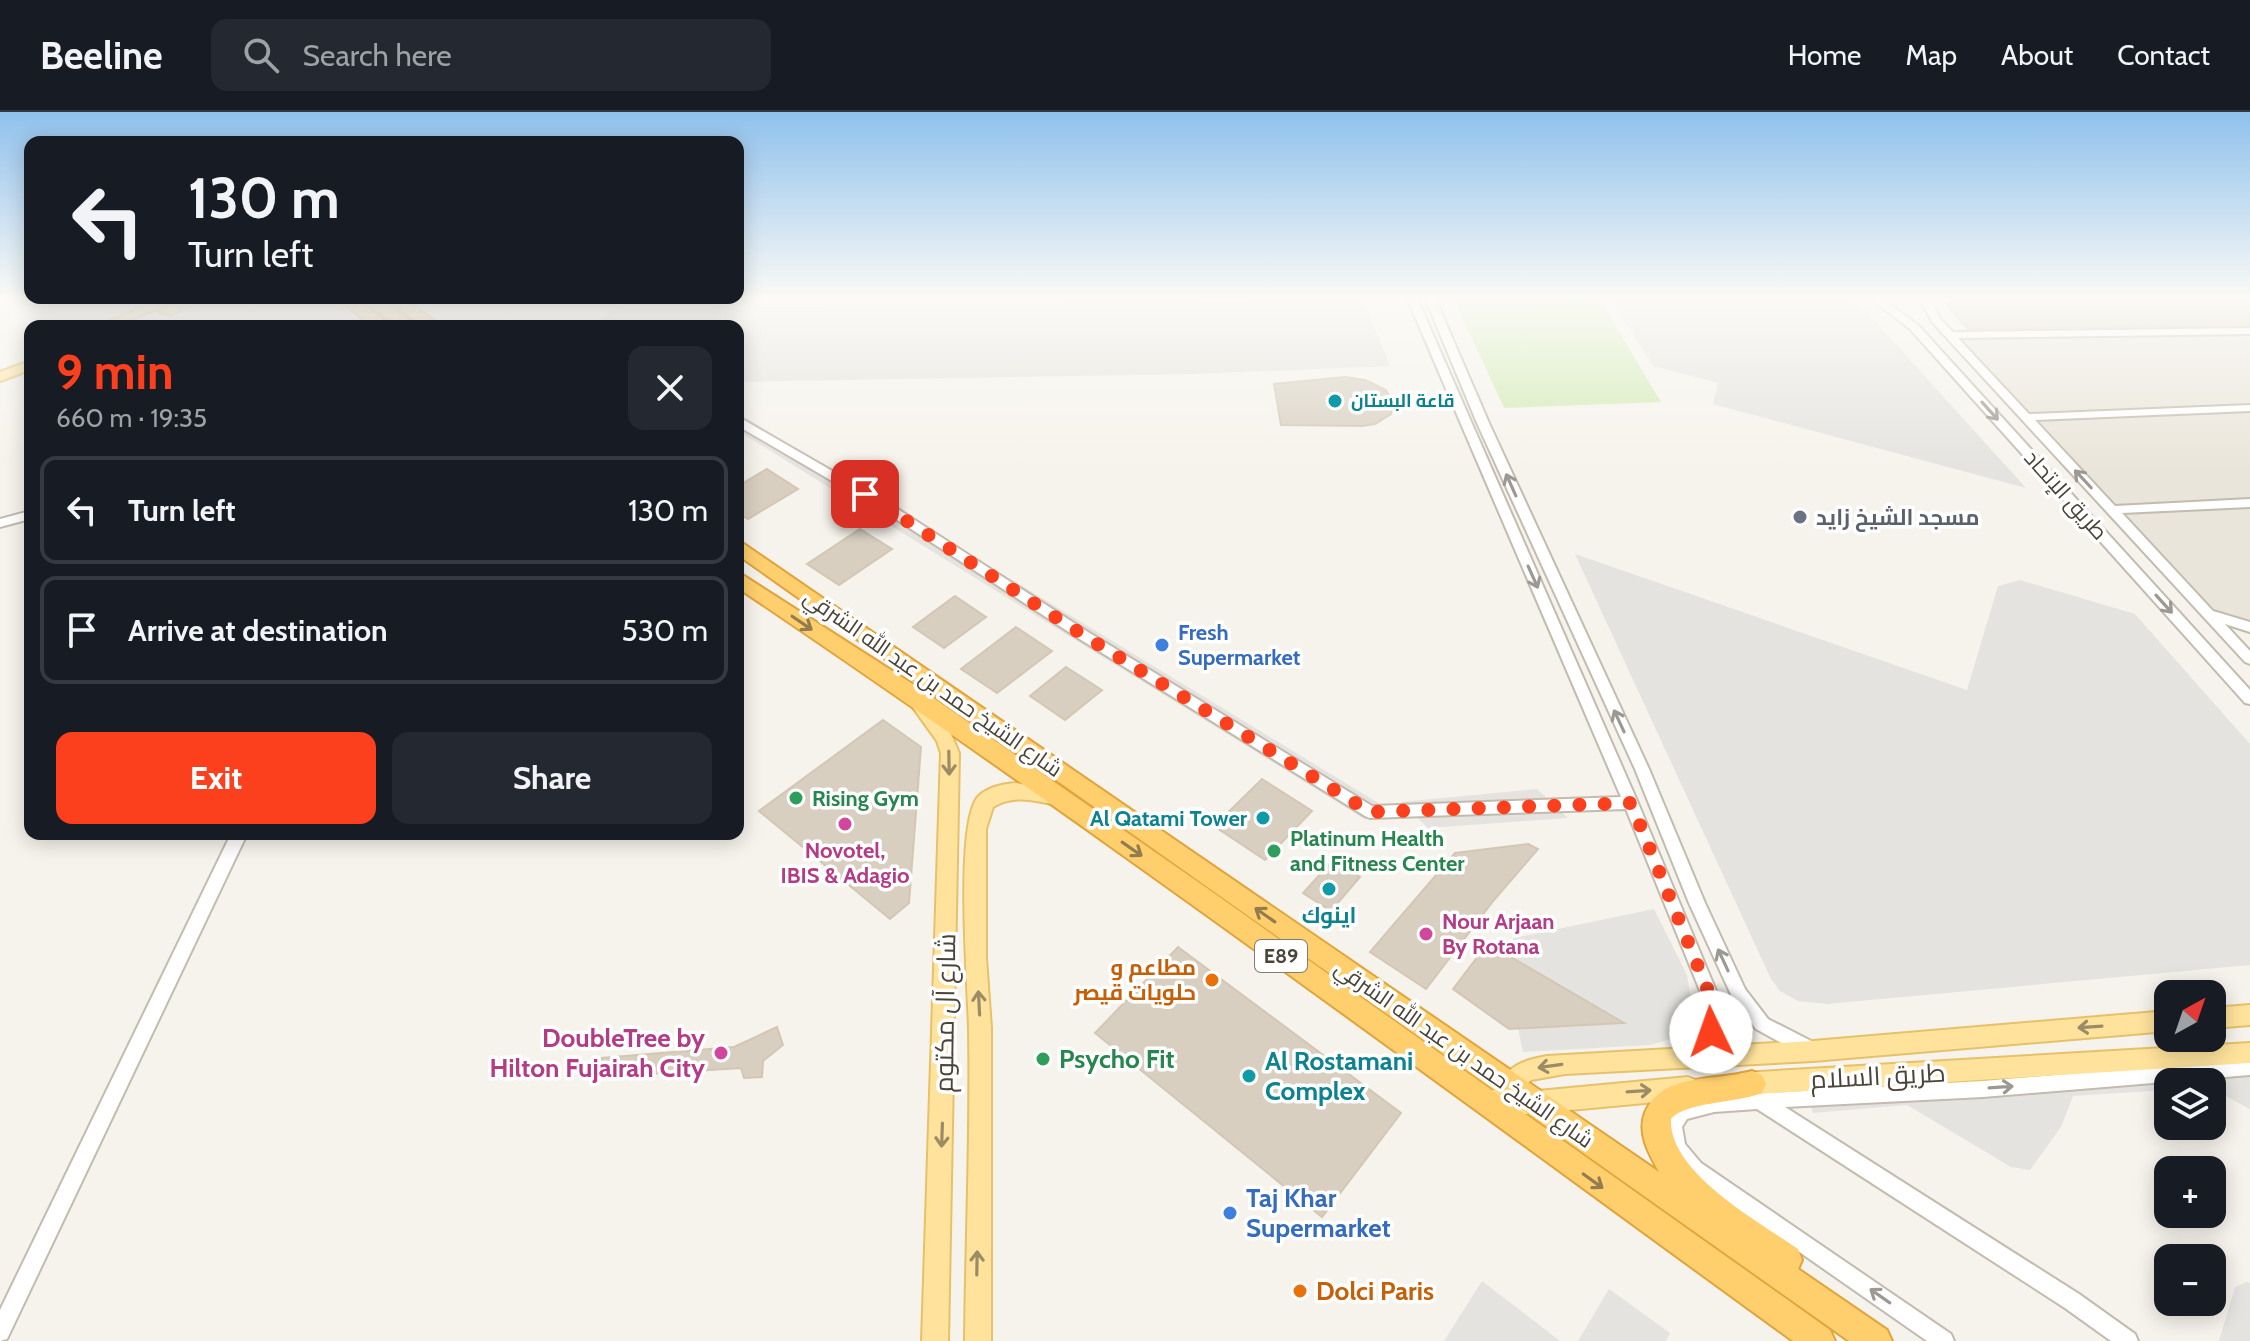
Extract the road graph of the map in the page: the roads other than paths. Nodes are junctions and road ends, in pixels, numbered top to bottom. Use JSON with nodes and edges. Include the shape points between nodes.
{"nodes":[{"id":1,"x":1437,"y":355,"type":"edge"},
{"id":2,"x":1454,"y":355,"type":"edge"},
{"id":3,"x":1940,"y":355,"type":"edge"},
{"id":4,"x":1969,"y":355,"type":"edge"},
{"id":5,"x":24,"y":357,"type":"edge"},
{"id":6,"x":0,"y":367,"type":"edge"},
{"id":7,"x":24,"y":367,"type":"edge"},
{"id":8,"x":1445,"y":374,"type":"junction"},
{"id":9,"x":0,"y":377,"type":"edge"},
{"id":10,"x":1464,"y":379,"type":"junction"},
{"id":11,"x":2250,"y":408,"type":"edge"},
{"id":12,"x":2026,"y":417,"type":"junction"},
{"id":13,"x":744,"y":424,"type":"edge"},
{"id":14,"x":2250,"y":503,"type":"edge"},
{"id":15,"x":2111,"y":510,"type":"junction"},
{"id":16,"x":1505,"y":515,"type":"junction"},
{"id":17,"x":24,"y":517,"type":"edge"},
{"id":18,"x":0,"y":523,"type":"edge"},
{"id":19,"x":1529,"y":524,"type":"junction"},
{"id":20,"x":744,"y":549,"type":"edge"},
{"id":21,"x":744,"y":583,"type":"edge"},
{"id":22,"x":2209,"y":613,"type":"junction"},
{"id":23,"x":2250,"y":627,"type":"edge"},
{"id":24,"x":1562,"y":648,"type":"junction"},
{"id":25,"x":2247,"y":650,"type":"edge"},
{"id":26,"x":1588,"y":654,"type":"junction"},
{"id":27,"x":914,"y":696,"type":"junction"},
{"id":28,"x":2250,"y":699,"type":"edge"},
{"id":29,"x":1060,"y":799,"type":"junction"},
{"id":30,"x":1631,"y":803,"type":"junction"},
{"id":31,"x":236,"y":840,"type":"edge"},
{"id":32,"x":948,"y":847,"type":"junction"},
{"id":33,"x":975,"y":856,"type":"junction"},
{"id":34,"x":1668,"y":890,"type":"junction"},
{"id":35,"x":1694,"y":895,"type":"junction"},
{"id":36,"x":1270,"y":948,"type":"junction"},
{"id":37,"x":2250,"y":1015,"type":"edge"},
{"id":38,"x":2226,"y":1017,"type":"edge"},
{"id":39,"x":2154,"y":1022,"type":"edge"},
{"id":40,"x":1813,"y":1051,"type":"junction"},
{"id":41,"x":2250,"y":1053,"type":"edge"},
{"id":42,"x":1702,"y":1055,"type":"junction"},
{"id":43,"x":1477,"y":1062,"type":"junction"},
{"id":44,"x":2250,"y":1067,"type":"edge"},
{"id":45,"x":2085,"y":1072,"type":"junction"},
{"id":46,"x":1756,"y":1092,"type":"junction"},
{"id":47,"x":1475,"y":1096,"type":"junction"},
{"id":48,"x":1516,"y":1096,"type":"junction"},
{"id":49,"x":1518,"y":1127,"type":"junction"},
{"id":50,"x":1548,"y":1148,"type":"junction"},
{"id":51,"x":1844,"y":1318,"type":"junction"},
{"id":52,"x":0,"y":1332,"type":"edge"},
{"id":53,"x":935,"y":1341,"type":"edge"},
{"id":54,"x":978,"y":1341,"type":"edge"},
{"id":55,"x":1819,"y":1341,"type":"edge"},
{"id":56,"x":1876,"y":1341,"type":"edge"},
{"id":57,"x":1883,"y":1341,"type":"edge"},
{"id":58,"x":1944,"y":1341,"type":"edge"},
{"id":59,"x":2128,"y":1341,"type":"edge"}],
"edges":[{"from":1,"to":8,"type":"street"},
{"from":2,"to":10,"type":"street"},
{"from":3,"to":28,"type":"street","name":"طريق اﻹتحاد","one_way":true},
{"from":4,"to":12,"type":"street","name":"طريق اﻹتحاد"},
{"from":5,"to":6,"type":"main road"},
{"from":7,"to":9,"type":"main road"},
{"from":8,"to":10,"type":"street"},
{"from":8,"to":16,"type":"street"},
{"from":19,"to":10,"type":"street","one_way":true},
{"from":11,"to":12,"type":"street"},
{"from":15,"to":12,"type":"street","name":"طريق اﻹتحاد","one_way":true},
{"from":13,"to":30,"type":"street","via":[[889,509],[1370,812]]},
{"from":14,"to":15,"type":"street"},
{"from":15,"to":22,"type":"street","name":"طريق اﻹتحاد"},
{"from":16,"to":19,"type":"street","via":[[1518,527]]},
{"from":16,"to":24,"type":"street","one_way":true},
{"from":17,"to":18,"type":"street"},
{"from":19,"to":26,"type":"street"},
{"from":43,"to":20,"type":"highway","name":"شارع الشيخ حمد بن عبد الله الشرقي","number":"E89","one_way":true},
{"from":21,"to":27,"type":"highway","name":"شارع الشيخ حمد بن عبد الله الشرقي","number":"E89","one_way":true},
{"from":22,"to":23,"type":"street"},
{"from":22,"to":25,"type":"street","name":"طريق اﻹتحاد"},
{"from":24,"to":26,"type":"street","via":[[1576,647]]},
{"from":24,"to":30,"type":"street"},
{"from":35,"to":26,"type":"street","one_way":true},
{"from":27,"to":29,"type":"highway","name":"شارع الشيخ حمد بن عبد الله الشرقي","number":"E89"},
{"from":27,"to":32,"type":"main road","name":"شارع آل مكتوم","one_way":true,"via":[[949,747]]},
{"from":29,"to":33,"type":"main road","name":"شارع آل مكتوم","via":[[1016,790],[991,797],[978,816]]},
{"from":29,"to":36,"type":"highway","name":"شارع الشيخ حمد بن عبد الله الشرقي","number":"E89","one_way":true},
{"from":30,"to":34,"type":"street"},
{"from":31,"to":52,"type":"street"},
{"from":32,"to":33,"type":"main road","via":[[962,842]]},
{"from":32,"to":53,"type":"main road","name":"شارع آل مكتوم","one_way":true},
{"from":54,"to":33,"type":"main road","name":"شارع آل مكتوم","one_way":true},
{"from":34,"to":35,"type":"street","via":[[1686,905]]},
{"from":34,"to":42,"type":"street","via":[[1711,998],[1712,1024]]},
{"from":40,"to":35,"type":"street","one_way":true,"via":[[1777,1034],[1750,1011]]},
{"from":36,"to":43,"type":"highway","via":[[1296,958],[1476,1083],[1486,1075]]},
{"from":36,"to":47,"type":"highway","name":"شارع الشيخ حمد بن عبد الله الشرقي","number":"E89"},
{"from":37,"to":38,"type":"main road"},
{"from":39,"to":40,"type":"main road","name":"طريق السلام","one_way":true},
{"from":40,"to":42,"type":"main road","name":"طريق السلام"},
{"from":41,"to":45,"type":"main road","name":"طريق السلام"},
{"from":42,"to":48,"type":"main road","name":"طريق السلام","one_way":true,"via":[[1544,1066],[1516,1075]]},
{"from":43,"to":48,"type":"highway","name":"شارع الشيخ حمد بن عبد الله الشرقي","number":"E89"},
{"from":44,"to":45,"type":"street"},
{"from":46,"to":45,"type":"main road","name":"طريق السلام","one_way":true},
{"from":48,"to":46,"type":"main road","name":"طريق السلام","one_way":true},
{"from":46,"to":57,"type":"highway","via":[[1675,1098],[1664,1105],[1655,1126],[1660,1149],[1687,1185]]},
{"from":58,"to":46,"type":"street","one_way":true,"via":[[1680,1154],[1672,1135],[1682,1112]]},
{"from":46,"to":59,"type":"street"},
{"from":47,"to":48,"type":"main road","name":"طريق السلام"},
{"from":47,"to":49,"type":"highway","name":"شارع الشيخ حمد بن عبد الله الشرقي","number":"E89"},
{"from":48,"to":49,"type":"main road"},
{"from":48,"to":51,"type":"highway","name":"شارع الشيخ حمد بن عبد الله الشرقي","number":"E89"},
{"from":49,"to":50,"type":"highway","name":"شارع الشيخ حمد بن عبد الله الشرقي","number":"E89"},
{"from":50,"to":51,"type":"highway","via":[[1541,1132],[1550,1127],[1760,1272]]},
{"from":50,"to":55,"type":"highway","name":"شارع الشيخ حمد بن عبد الله الشرقي","number":"E89","one_way":true},
{"from":51,"to":56,"type":"highway","name":"شارع الشيخ حمد بن عبد الله الشرقي","number":"E89"}]}
